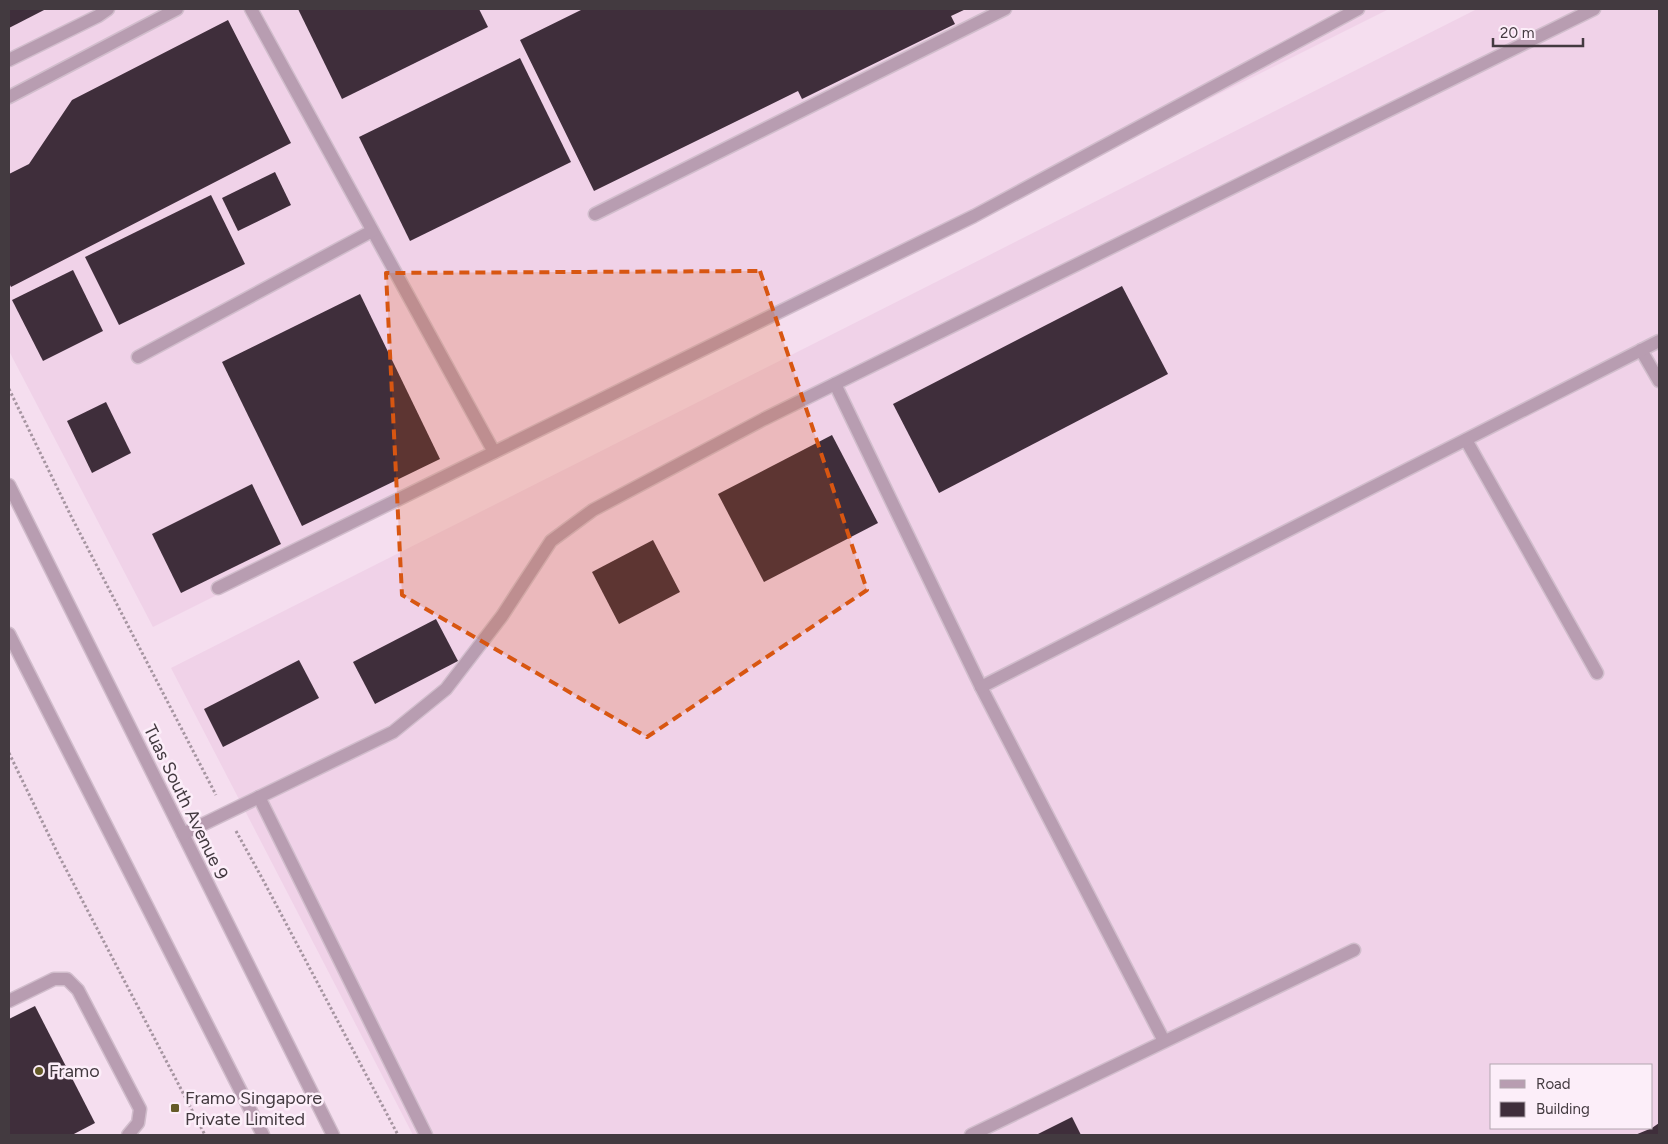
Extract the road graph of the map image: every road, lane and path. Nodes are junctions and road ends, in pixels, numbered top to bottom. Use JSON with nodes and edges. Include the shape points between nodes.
{"nodes":[{"id":1,"x":108,"y":9,"type":"edge"},
{"id":2,"x":177,"y":9,"type":"edge"},
{"id":3,"x":250,"y":9,"type":"edge"},
{"id":4,"x":1005,"y":9,"type":"edge"},
{"id":5,"x":1358,"y":9,"type":"edge"},
{"id":6,"x":1594,"y":9,"type":"edge"},
{"id":7,"x":9,"y":60,"type":"edge"},
{"id":8,"x":9,"y":97,"type":"edge"},
{"id":9,"x":595,"y":214,"type":"dead end"},
{"id":10,"x":372,"y":231,"type":"junction"},
{"id":11,"x":1659,"y":341,"type":"edge"},
{"id":12,"x":1642,"y":350,"type":"junction"},
{"id":13,"x":138,"y":357,"type":"dead end"},
{"id":14,"x":1659,"y":381,"type":"edge"},
{"id":15,"x":835,"y":384,"type":"junction"},
{"id":16,"x":9,"y":389,"type":"edge"},
{"id":17,"x":1466,"y":440,"type":"junction"},
{"id":18,"x":494,"y":452,"type":"junction"},
{"id":19,"x":9,"y":485,"type":"edge"},
{"id":20,"x":218,"y":588,"type":"dead end"},
{"id":21,"x":9,"y":634,"type":"edge"},
{"id":22,"x":1598,"y":673,"type":"dead end"},
{"id":23,"x":981,"y":687,"type":"junction"},
{"id":24,"x":9,"y":752,"type":"edge"},
{"id":25,"x":259,"y":797,"type":"junction"},
{"id":26,"x":226,"y":813,"type":"junction"},
{"id":27,"x":183,"y":834,"type":"junction"},
{"id":28,"x":1354,"y":950,"type":"dead end"},
{"id":29,"x":9,"y":1001,"type":"edge"},
{"id":30,"x":1164,"y":1041,"type":"junction"},
{"id":31,"x":128,"y":1135,"type":"edge"},
{"id":32,"x":205,"y":1135,"type":"edge"},
{"id":33,"x":263,"y":1135,"type":"edge"},
{"id":34,"x":333,"y":1135,"type":"edge"},
{"id":35,"x":398,"y":1135,"type":"edge"},
{"id":36,"x":426,"y":1135,"type":"edge"},
{"id":37,"x":971,"y":1135,"type":"edge"}],
"edges":[{"from":1,"to":7,"type":"street"},
{"from":2,"to":8,"type":"street"},
{"from":3,"to":10,"type":"street"},
{"from":4,"to":9,"type":"street"},
{"from":5,"to":18,"type":"street","via":[[974,216]]},
{"from":6,"to":15,"type":"street"},
{"from":10,"to":13,"type":"street"},
{"from":10,"to":18,"type":"street"},
{"from":11,"to":12,"type":"street"},
{"from":12,"to":14,"type":"street"},
{"from":12,"to":17,"type":"street"},
{"from":15,"to":23,"type":"street"},
{"from":15,"to":25,"type":"street","via":[[593,510],[551,541],[502,616],[446,688],[393,732]]},
{"from":16,"to":26,"type":"path","via":[[72,518]]},
{"from":17,"to":22,"type":"street"},
{"from":17,"to":23,"type":"street"},
{"from":18,"to":20,"type":"street"},
{"from":19,"to":27,"type":"street","name":"Tuas South Avenue 9"},
{"from":21,"to":33,"type":"street"},
{"from":23,"to":30,"type":"street"},
{"from":24,"to":32,"type":"path","via":[[57,852]]},
{"from":25,"to":26,"type":"street"},
{"from":25,"to":36,"type":"street"},
{"from":26,"to":27,"type":"street"},
{"from":26,"to":35,"type":"path"},
{"from":27,"to":34,"type":"street","name":"Tuas South Avenue 9"},
{"from":28,"to":30,"type":"street"},
{"from":29,"to":31,"type":"street","via":[[54,979],[66,979],[78,990],[140,1110],[138,1124]]},
{"from":30,"to":37,"type":"street"}]}
